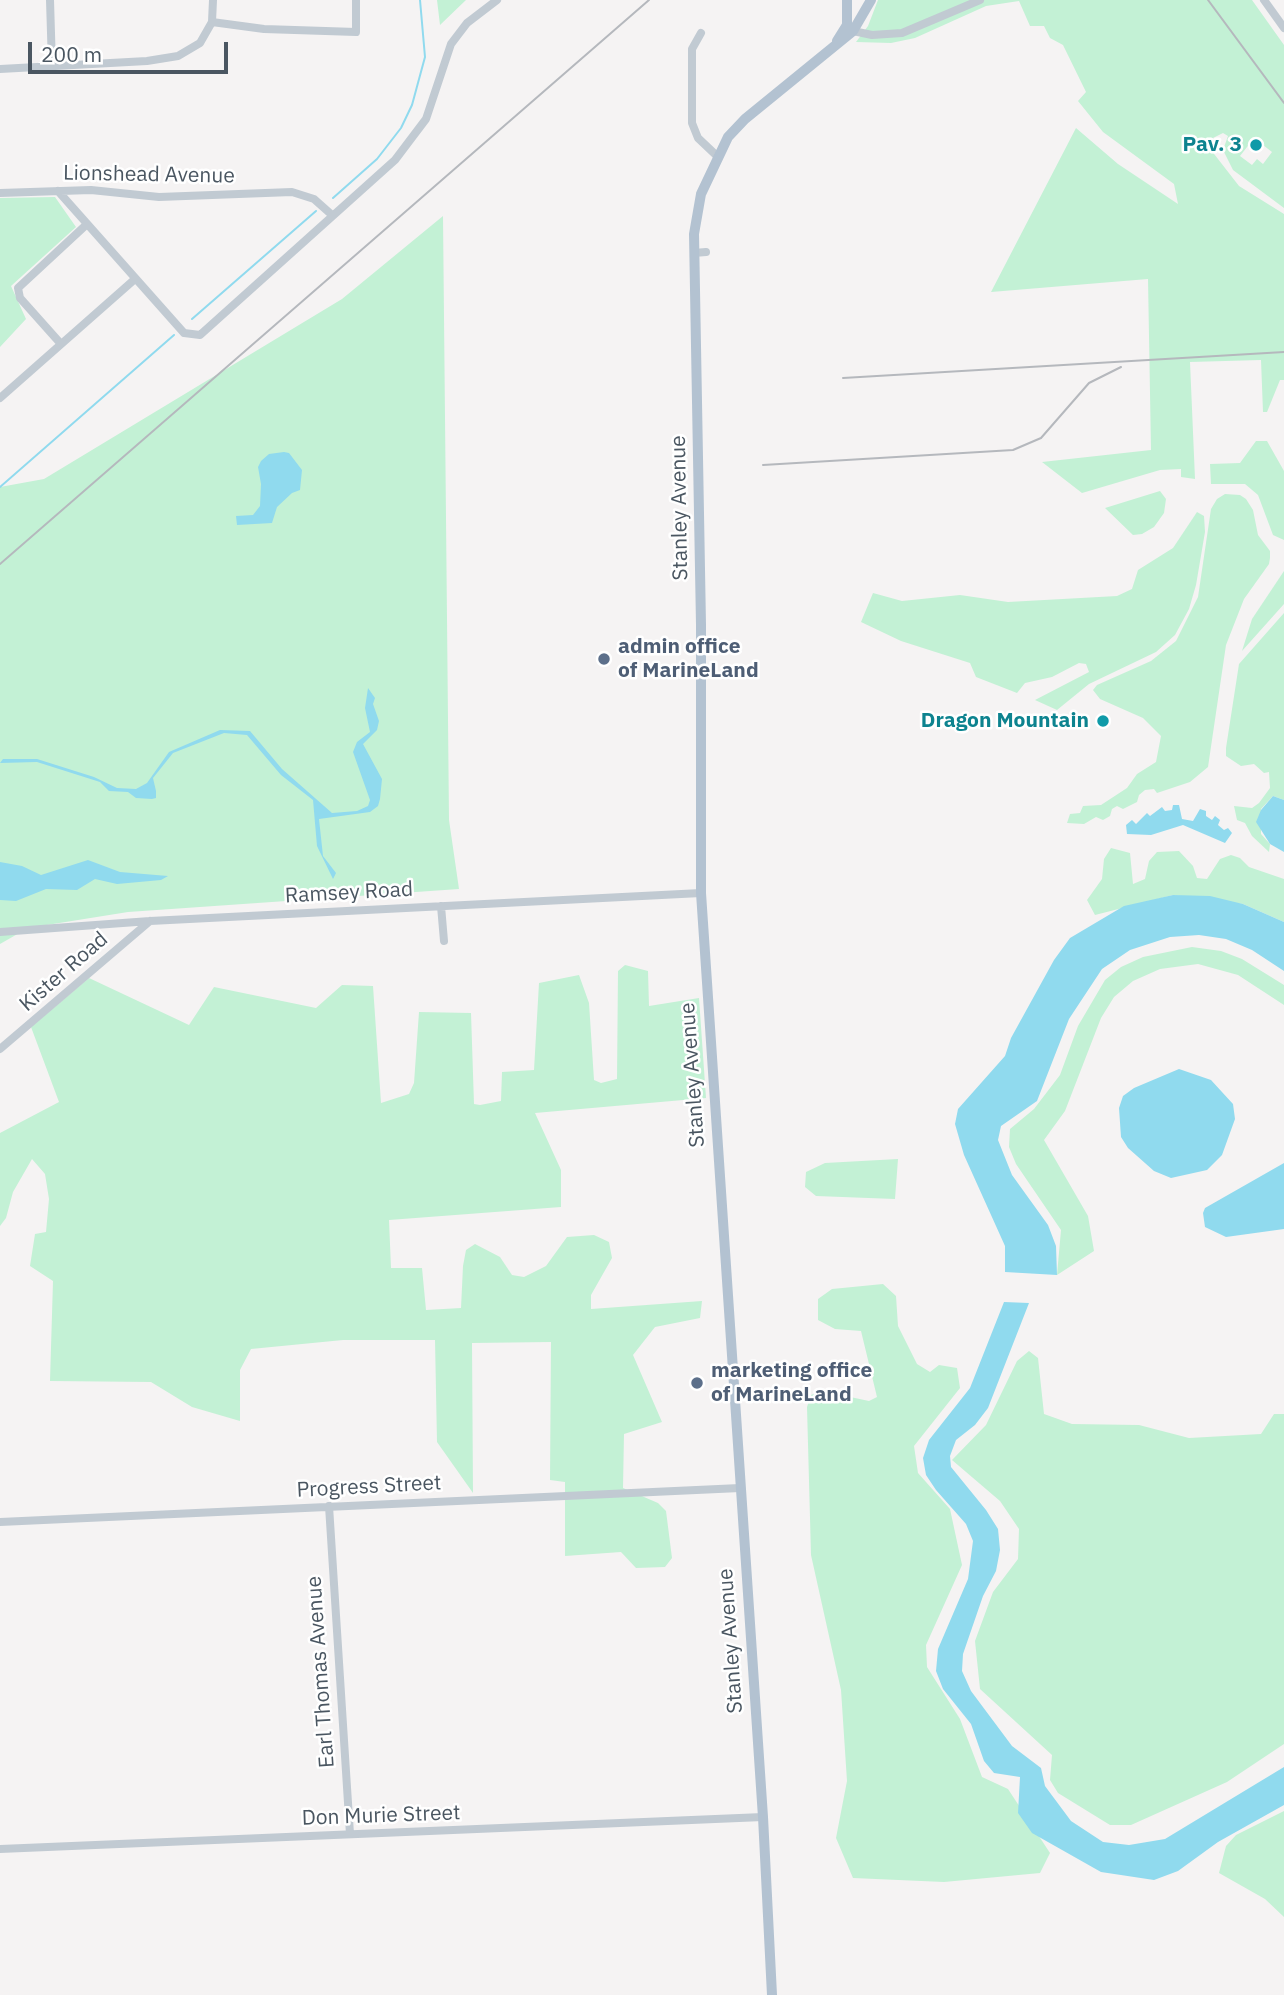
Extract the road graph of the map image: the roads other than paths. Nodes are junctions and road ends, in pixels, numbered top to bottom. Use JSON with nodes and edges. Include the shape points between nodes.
{"nodes":[{"id":1,"x":50,"y":0,"type":"edge"},
{"id":2,"x":213,"y":0,"type":"edge"},
{"id":3,"x":356,"y":0,"type":"edge"},
{"id":4,"x":497,"y":0,"type":"edge"},
{"id":5,"x":847,"y":0,"type":"edge"},
{"id":6,"x":871,"y":0,"type":"edge"},
{"id":7,"x":980,"y":0,"type":"edge"},
{"id":8,"x":1264,"y":0,"type":"edge"},
{"id":9,"x":212,"y":22,"type":"junction"},
{"id":10,"x":1284,"y":28,"type":"edge"},
{"id":11,"x":853,"y":31,"type":"junction"},
{"id":12,"x":701,"y":33,"type":"dead end"},
{"id":13,"x":831,"y":50,"type":"junction"},
{"id":14,"x":52,"y":66,"type":"junction"},
{"id":15,"x":0,"y":69,"type":"edge"},
{"id":16,"x":717,"y":156,"type":"junction"},
{"id":17,"x":58,"y":191,"type":"junction"},
{"id":18,"x":0,"y":193,"type":"edge"},
{"id":19,"x":332,"y":215,"type":"junction"},
{"id":20,"x":86,"y":225,"type":"junction"},
{"id":21,"x":706,"y":252,"type":"dead end"},
{"id":22,"x":694,"y":253,"type":"junction"},
{"id":23,"x":135,"y":279,"type":"junction"},
{"id":24,"x":61,"y":344,"type":"junction"},
{"id":25,"x":0,"y":398,"type":"edge"},
{"id":26,"x":701,"y":893,"type":"junction"},
{"id":27,"x":441,"y":906,"type":"junction"},
{"id":28,"x":150,"y":920,"type":"junction"},
{"id":29,"x":0,"y":932,"type":"edge"},
{"id":30,"x":444,"y":941,"type":"dead end"},
{"id":31,"x":0,"y":1049,"type":"edge"},
{"id":32,"x":740,"y":1488,"type":"junction"},
{"id":33,"x":329,"y":1506,"type":"junction"},
{"id":34,"x":0,"y":1522,"type":"edge"},
{"id":35,"x":763,"y":1817,"type":"junction"},
{"id":36,"x":350,"y":1834,"type":"junction"},
{"id":37,"x":0,"y":1849,"type":"edge"},
{"id":38,"x":772,"y":1995,"type":"edge"}],
"edges":[{"from":1,"to":14,"type":"street"},
{"from":2,"to":9,"type":"street"},
{"from":3,"to":9,"type":"street","via":[[356,32]]},
{"from":4,"to":19,"type":"street","via":[[467,23],[451,44],[426,119],[414,138]]},
{"from":5,"to":13,"type":"main road","via":[[847,25]]},
{"from":6,"to":11,"type":"main road","name":"Stanley Avenue"},
{"from":7,"to":11,"type":"street","via":[[902,33]]},
{"from":8,"to":10,"type":"street"},
{"from":9,"to":14,"type":"street","via":[[200,43],[178,56]]},
{"from":11,"to":13,"type":"main road","name":"Stanley Avenue"},
{"from":12,"to":16,"type":"street","via":[[692,49],[692,123],[698,138]]},
{"from":13,"to":16,"type":"main road","name":"Stanley Avenue","via":[[745,119]]},
{"from":14,"to":15,"type":"street"},
{"from":16,"to":22,"type":"main road","name":"Stanley Avenue","via":[[701,194]]},
{"from":17,"to":18,"type":"street","name":"Lionshead Avenue"},
{"from":17,"to":19,"type":"street","name":"Lionshead Avenue","via":[[99,190],[152,197],[292,192],[314,199]]},
{"from":17,"to":20,"type":"street"},
{"from":19,"to":23,"type":"street","via":[[205,332],[194,336],[184,333]]},
{"from":20,"to":23,"type":"street"},
{"from":20,"to":24,"type":"street","via":[[18,288],[20,298]]},
{"from":21,"to":22,"type":"street"},
{"from":22,"to":26,"type":"main road","name":"Stanley Avenue"},
{"from":23,"to":24,"type":"street"},
{"from":24,"to":25,"type":"street"},
{"from":26,"to":27,"type":"street","name":"Ramsey Road"},
{"from":26,"to":32,"type":"main road","name":"Stanley Avenue"},
{"from":27,"to":28,"type":"street","name":"Ramsey Road"},
{"from":27,"to":30,"type":"street"},
{"from":28,"to":29,"type":"street","name":"Ramsey Road"},
{"from":28,"to":31,"type":"street","name":"Kister Road"},
{"from":32,"to":33,"type":"street","name":"Progress Street"},
{"from":32,"to":35,"type":"main road","name":"Stanley Avenue"},
{"from":33,"to":34,"type":"street","name":"Progress Street"},
{"from":33,"to":36,"type":"street","name":"Earl Thomas Avenue"},
{"from":35,"to":36,"type":"street","name":"Don Murie Street"},
{"from":35,"to":38,"type":"main road","name":"Stanley Avenue"},
{"from":36,"to":37,"type":"street","name":"Don Murie Street"}]}
